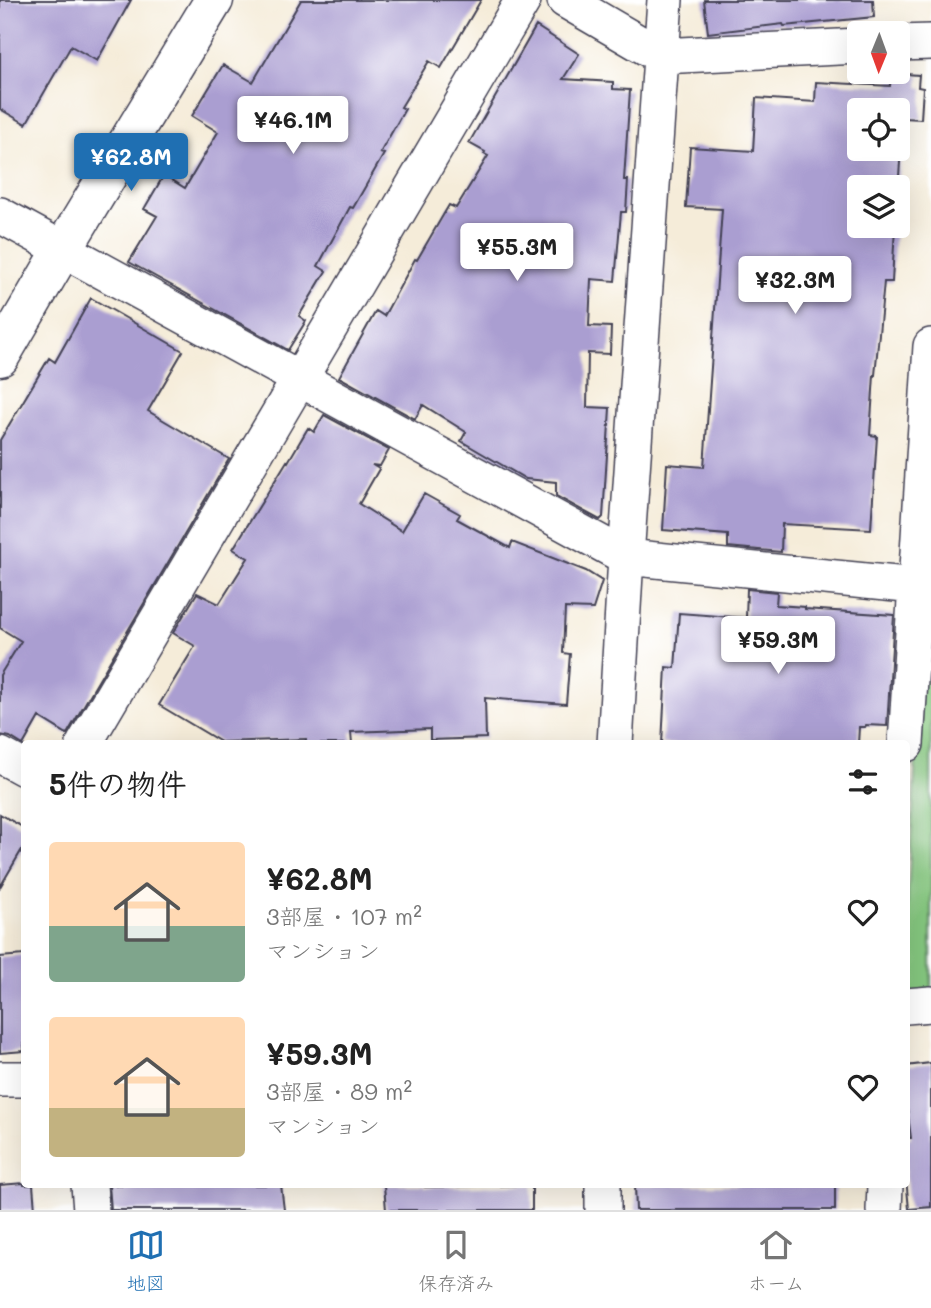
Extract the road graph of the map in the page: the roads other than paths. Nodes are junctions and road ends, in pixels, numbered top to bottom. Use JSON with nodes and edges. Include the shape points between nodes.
{"nodes":[{"id":1,"x":214,"y":0,"type":"edge"},
{"id":2,"x":523,"y":0,"type":"edge"},
{"id":3,"x":565,"y":0,"type":"edge"},
{"id":4,"x":665,"y":0,"type":"edge"},
{"id":5,"x":931,"y":42,"type":"edge"},
{"id":6,"x":910,"y":43,"type":"edge"},
{"id":7,"x":847,"y":47,"type":"edge"},
{"id":8,"x":661,"y":56,"type":"junction"},
{"id":9,"x":0,"y":215,"type":"edge"},
{"id":10,"x":63,"y":249,"type":"junction"},
{"id":11,"x":931,"y":345,"type":"edge"},
{"id":12,"x":0,"y":358,"type":"edge"},
{"id":13,"x":299,"y":379,"type":"junction"},
{"id":14,"x":626,"y":557,"type":"junction"},
{"id":15,"x":916,"y":586,"type":"junction"},
{"id":16,"x":86,"y":740,"type":"edge"},
{"id":17,"x":615,"y":740,"type":"edge"},
{"id":18,"x":906,"y":740,"type":"edge"},
{"id":19,"x":0,"y":755,"type":"edge"},
{"id":20,"x":21,"y":766,"type":"edge"},
{"id":21,"x":931,"y":1004,"type":"edge"},
{"id":22,"x":910,"y":1006,"type":"edge"},
{"id":23,"x":0,"y":1079,"type":"edge"},
{"id":24,"x":21,"y":1079,"type":"edge"},
{"id":25,"x":89,"y":1188,"type":"edge"},
{"id":26,"x":603,"y":1188,"type":"edge"},
{"id":27,"x":885,"y":1188,"type":"edge"},
{"id":28,"x":91,"y":1210,"type":"edge"},
{"id":29,"x":603,"y":1210,"type":"edge"},
{"id":30,"x":884,"y":1210,"type":"edge"}],
"edges":[{"from":1,"to":10,"type":"street"},
{"from":2,"to":13,"type":"street"},
{"from":3,"to":8,"type":"street"},
{"from":4,"to":8,"type":"street"},
{"from":5,"to":6,"type":"street"},
{"from":7,"to":8,"type":"street"},
{"from":8,"to":14,"type":"street"},
{"from":9,"to":10,"type":"street"},
{"from":10,"to":12,"type":"street"},
{"from":10,"to":13,"type":"street"},
{"from":11,"to":15,"type":"street"},
{"from":13,"to":14,"type":"street"},
{"from":13,"to":16,"type":"street"},
{"from":14,"to":15,"type":"street"},
{"from":14,"to":17,"type":"street"},
{"from":15,"to":18,"type":"street"},
{"from":19,"to":20,"type":"street"},
{"from":21,"to":22,"type":"street"},
{"from":23,"to":24,"type":"street"},
{"from":25,"to":28,"type":"street"},
{"from":26,"to":29,"type":"street"},
{"from":27,"to":30,"type":"street"}]}
